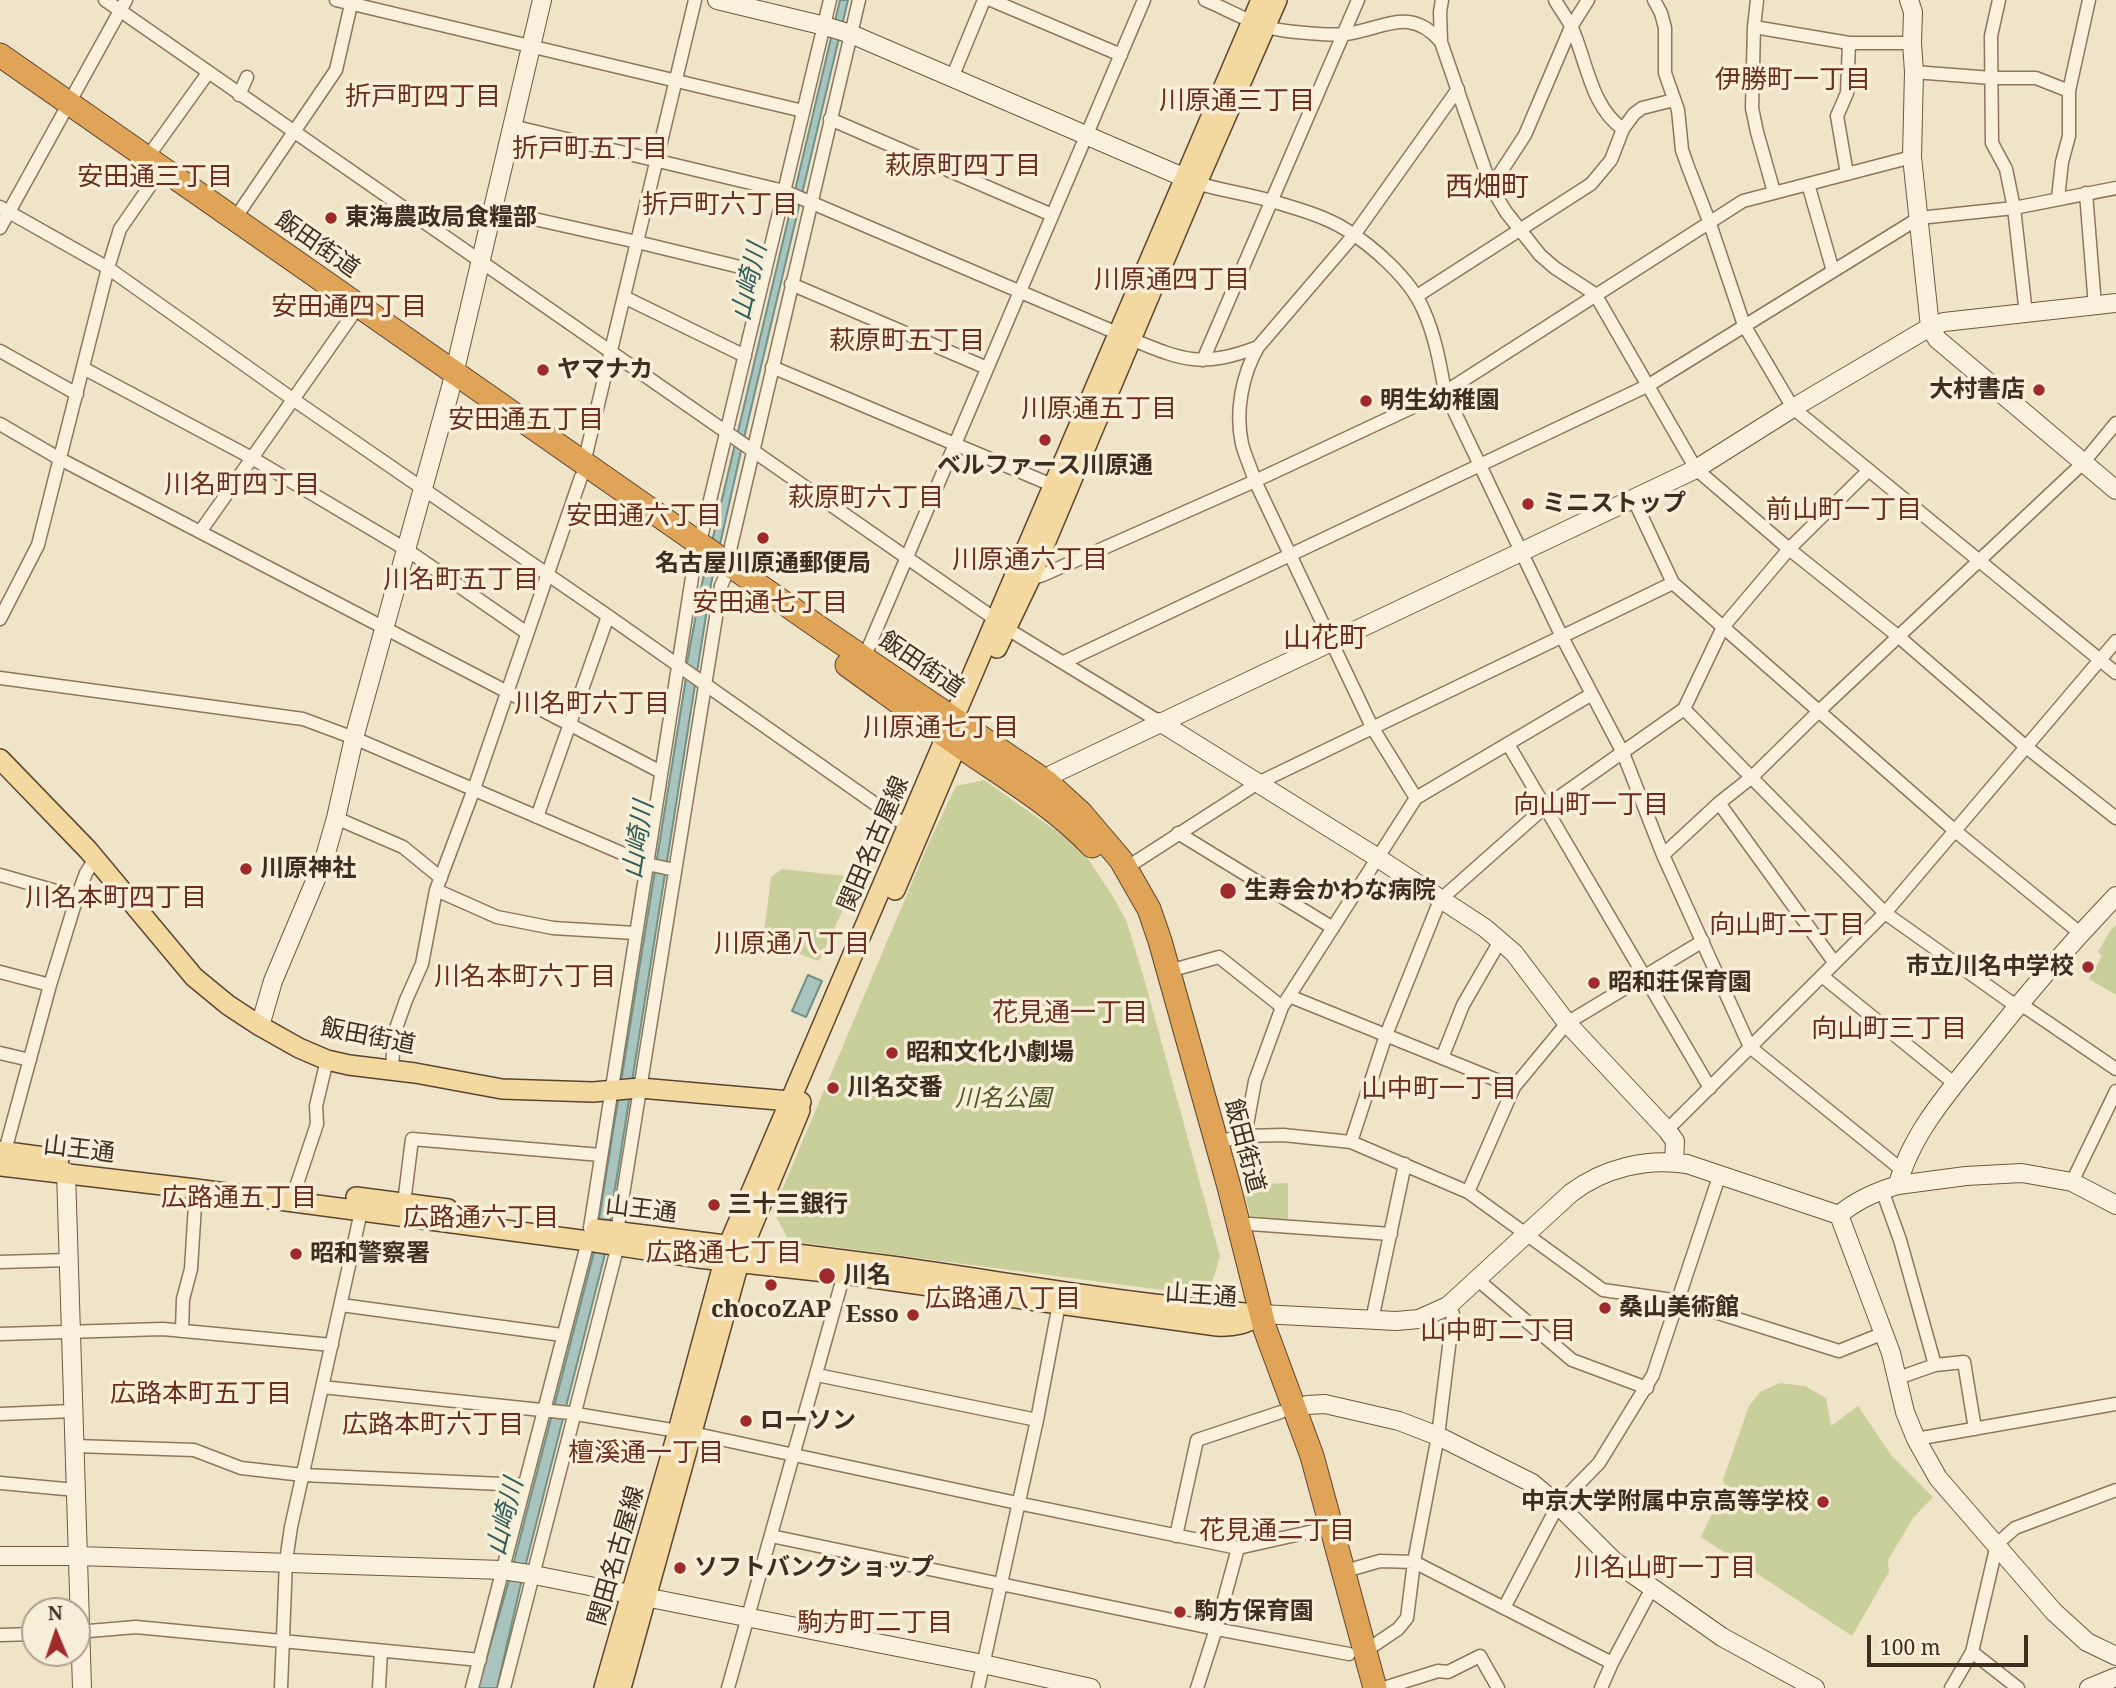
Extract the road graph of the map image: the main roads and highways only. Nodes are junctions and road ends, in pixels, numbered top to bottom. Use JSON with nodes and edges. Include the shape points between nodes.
{"nodes":[{"id":1,"x":1261,"y":0,"type":"edge"},
{"id":2,"x":1277,"y":0,"type":"edge"},
{"id":3,"x":1259,"y":23,"type":"junction"},
{"id":4,"x":0,"y":55,"type":"edge"},
{"id":5,"x":0,"y":73,"type":"edge"},
{"id":6,"x":65,"y":109,"type":"junction"},
{"id":7,"x":151,"y":169,"type":"junction"},
{"id":8,"x":452,"y":379,"type":"junction"},
{"id":9,"x":1060,"y":488,"type":"junction"},
{"id":10,"x":723,"y":568,"type":"junction"},
{"id":11,"x":1001,"y":623,"type":"junction"},
{"id":12,"x":955,"y":731,"type":"junction"},
{"id":13,"x":0,"y":760,"type":"edge"},
{"id":14,"x":1041,"y":790,"type":"junction"},
{"id":15,"x":796,"y":1102,"type":"junction"},
{"id":16,"x":2,"y":1156,"type":"edge"},
{"id":17,"x":363,"y":1204,"type":"junction"},
{"id":18,"x":590,"y":1235,"type":"junction"},
{"id":19,"x":733,"y":1254,"type":"junction"},
{"id":20,"x":1252,"y":1317,"type":"junction"},
{"id":21,"x":1288,"y":1411,"type":"junction"},
{"id":22,"x":639,"y":1596,"type":"junction"},
{"id":23,"x":1356,"y":1653,"type":"junction"},
{"id":24,"x":604,"y":1688,"type":"edge"},
{"id":25,"x":621,"y":1688,"type":"edge"},
{"id":26,"x":1361,"y":1688,"type":"edge"},
{"id":27,"x":1375,"y":1688,"type":"edge"}],
"edges":[{"from":1,"to":3,"type":"main road","name":"関田名古屋線"},
{"from":2,"to":3,"type":"main road","name":"関田名古屋線"},
{"from":3,"to":9,"type":"main road","name":"関田名古屋線"},
{"from":4,"to":6,"type":"highway","name":"飯田街道"},
{"from":5,"to":6,"type":"highway","name":"飯田街道"},
{"from":6,"to":7,"type":"highway","name":"飯田街道"},
{"from":7,"to":8,"type":"highway","name":"飯田街道","via":[[234,220]]},
{"from":7,"to":8,"type":"highway","name":"飯田街道","via":[[351,317]]},
{"from":8,"to":10,"type":"highway","name":"飯田街道"},
{"from":9,"to":11,"type":"main road","name":"関田名古屋線"},
{"from":9,"to":11,"type":"main road","name":"関田名古屋線","via":[[1030,579]]},
{"from":10,"to":12,"type":"highway","name":"飯田街道"},
{"from":10,"to":12,"type":"highway","name":"飯田街道","via":[[864,658]]},
{"from":11,"to":12,"type":"main road","name":"関田名古屋線"},
{"from":12,"to":14,"type":"highway","name":"飯田街道"},
{"from":12,"to":15,"type":"main road","name":"関田名古屋線","via":[[908,827]]},
{"from":12,"to":15,"type":"main road","name":"関田名古屋線","via":[[920,835]]},
{"from":13,"to":15,"type":"main road","name":"飯田街道","via":[[95,859],[194,977],[228,1005],[297,1048],[327,1060],[502,1089],[593,1092],[638,1088]]},
{"from":14,"to":20,"type":"highway","name":"飯田街道","via":[[1103,858],[1140,921]]},
{"from":14,"to":20,"type":"highway","name":"飯田街道","via":[[1081,813],[1126,868],[1149,909],[1239,1226]]},
{"from":15,"to":19,"type":"main road","name":"関田名古屋線"},
{"from":16,"to":17,"type":"main road","name":"山王通","via":[[295,1190]]},
{"from":16,"to":17,"type":"main road","name":"山王通","via":[[66,1172]]},
{"from":17,"to":18,"type":"main road","name":"山王通"},
{"from":17,"to":18,"type":"main road","name":"山王通","via":[[404,1203]]},
{"from":18,"to":19,"type":"main road","name":"山王通"},
{"from":19,"to":20,"type":"main road","name":"山王通","via":[[889,1266]]},
{"from":19,"to":20,"type":"main road","name":"山王通","via":[[1217,1326],[1234,1327]]},
{"from":19,"to":22,"type":"main road","name":"関田名古屋線"},
{"from":20,"to":21,"type":"highway","name":"飯田街道"},
{"from":21,"to":23,"type":"highway","name":"飯田街道","via":[[1318,1531]]},
{"from":21,"to":23,"type":"highway","name":"飯田街道","via":[[1312,1457],[1342,1572]]},
{"from":22,"to":24,"type":"main road","name":"関田名古屋線"},
{"from":22,"to":25,"type":"main road","name":"関田名古屋線"},
{"from":23,"to":26,"type":"highway","name":"飯田街道"},
{"from":23,"to":27,"type":"highway","name":"飯田街道"}]}
